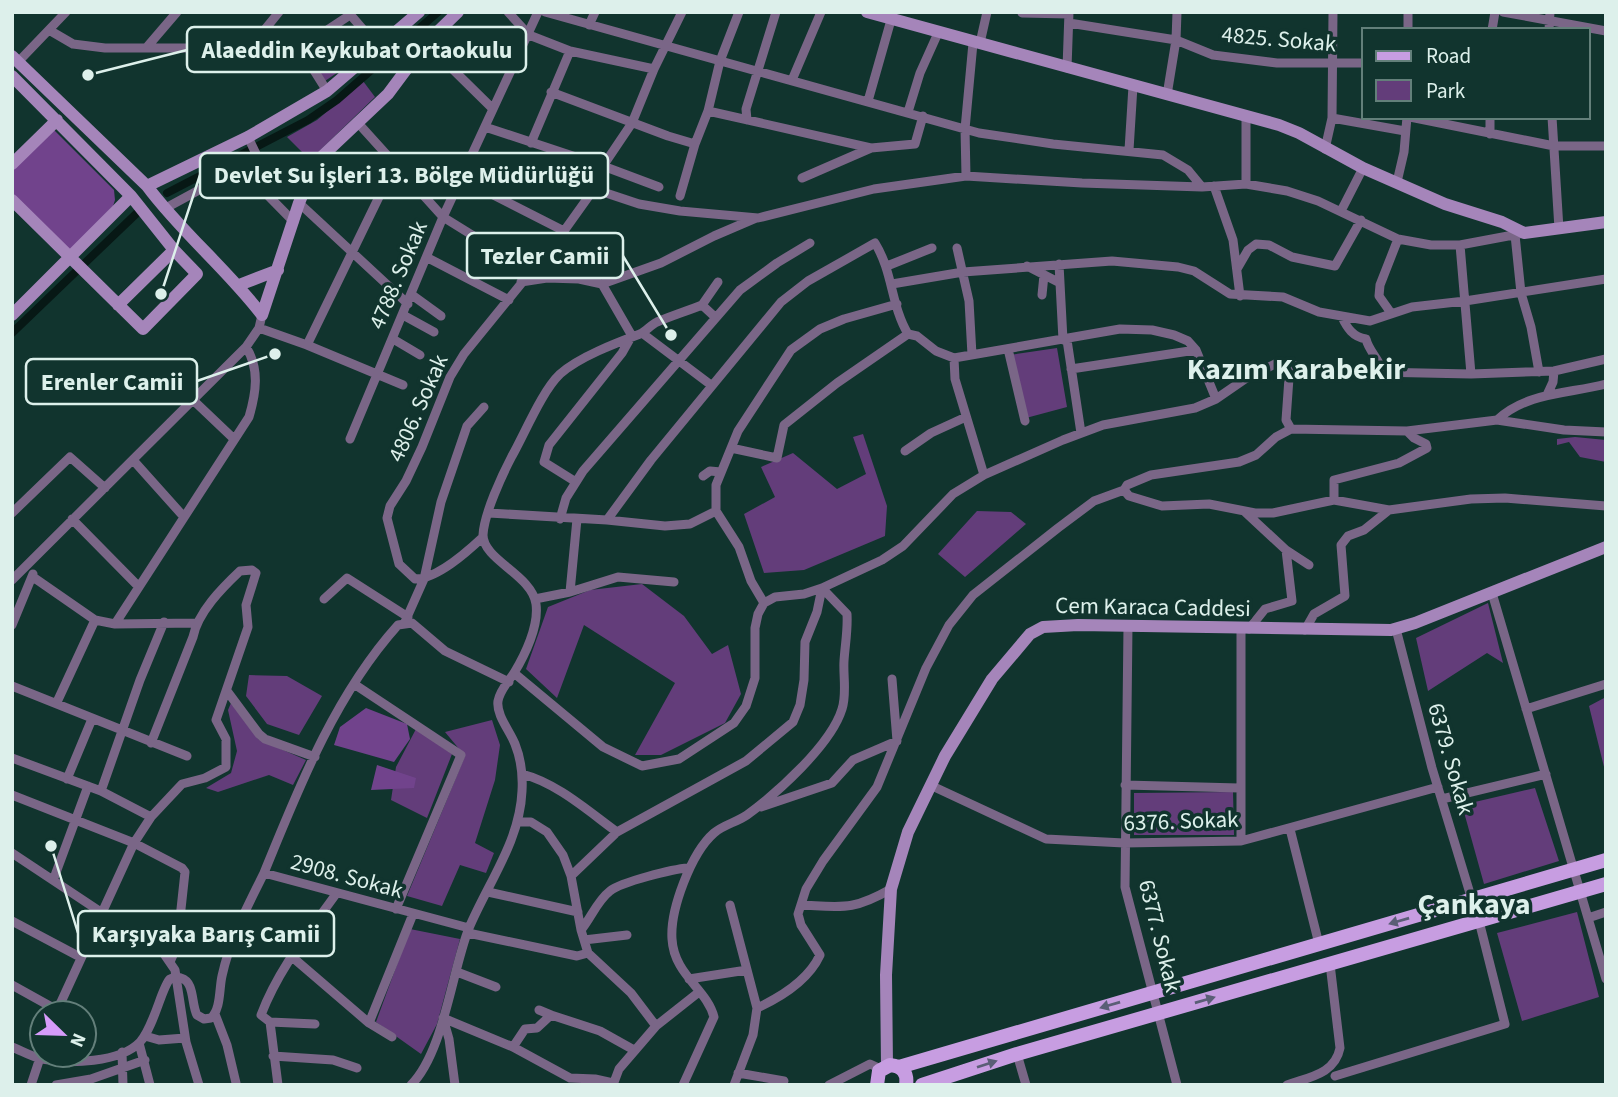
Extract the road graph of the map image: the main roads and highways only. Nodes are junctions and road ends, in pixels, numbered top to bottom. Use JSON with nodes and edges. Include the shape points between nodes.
{"nodes":[{"id":1,"x":1606,"y":860,"type":"edge"},
{"id":2,"x":1606,"y":884,"type":"edge"},
{"id":3,"x":889,"y":1067,"type":"junction"},
{"id":4,"x":877,"y":1085,"type":"edge"},
{"id":5,"x":906,"y":1085,"type":"edge"},
{"id":6,"x":922,"y":1085,"type":"edge"}],
"edges":[{"from":1,"to":3,"type":"main road","one_way":true},
{"from":6,"to":2,"type":"main road","one_way":true},
{"from":3,"to":4,"type":"main road","via":[[877,1074]]},
{"from":3,"to":5,"type":"main road","via":[[906,1075]]}]}
